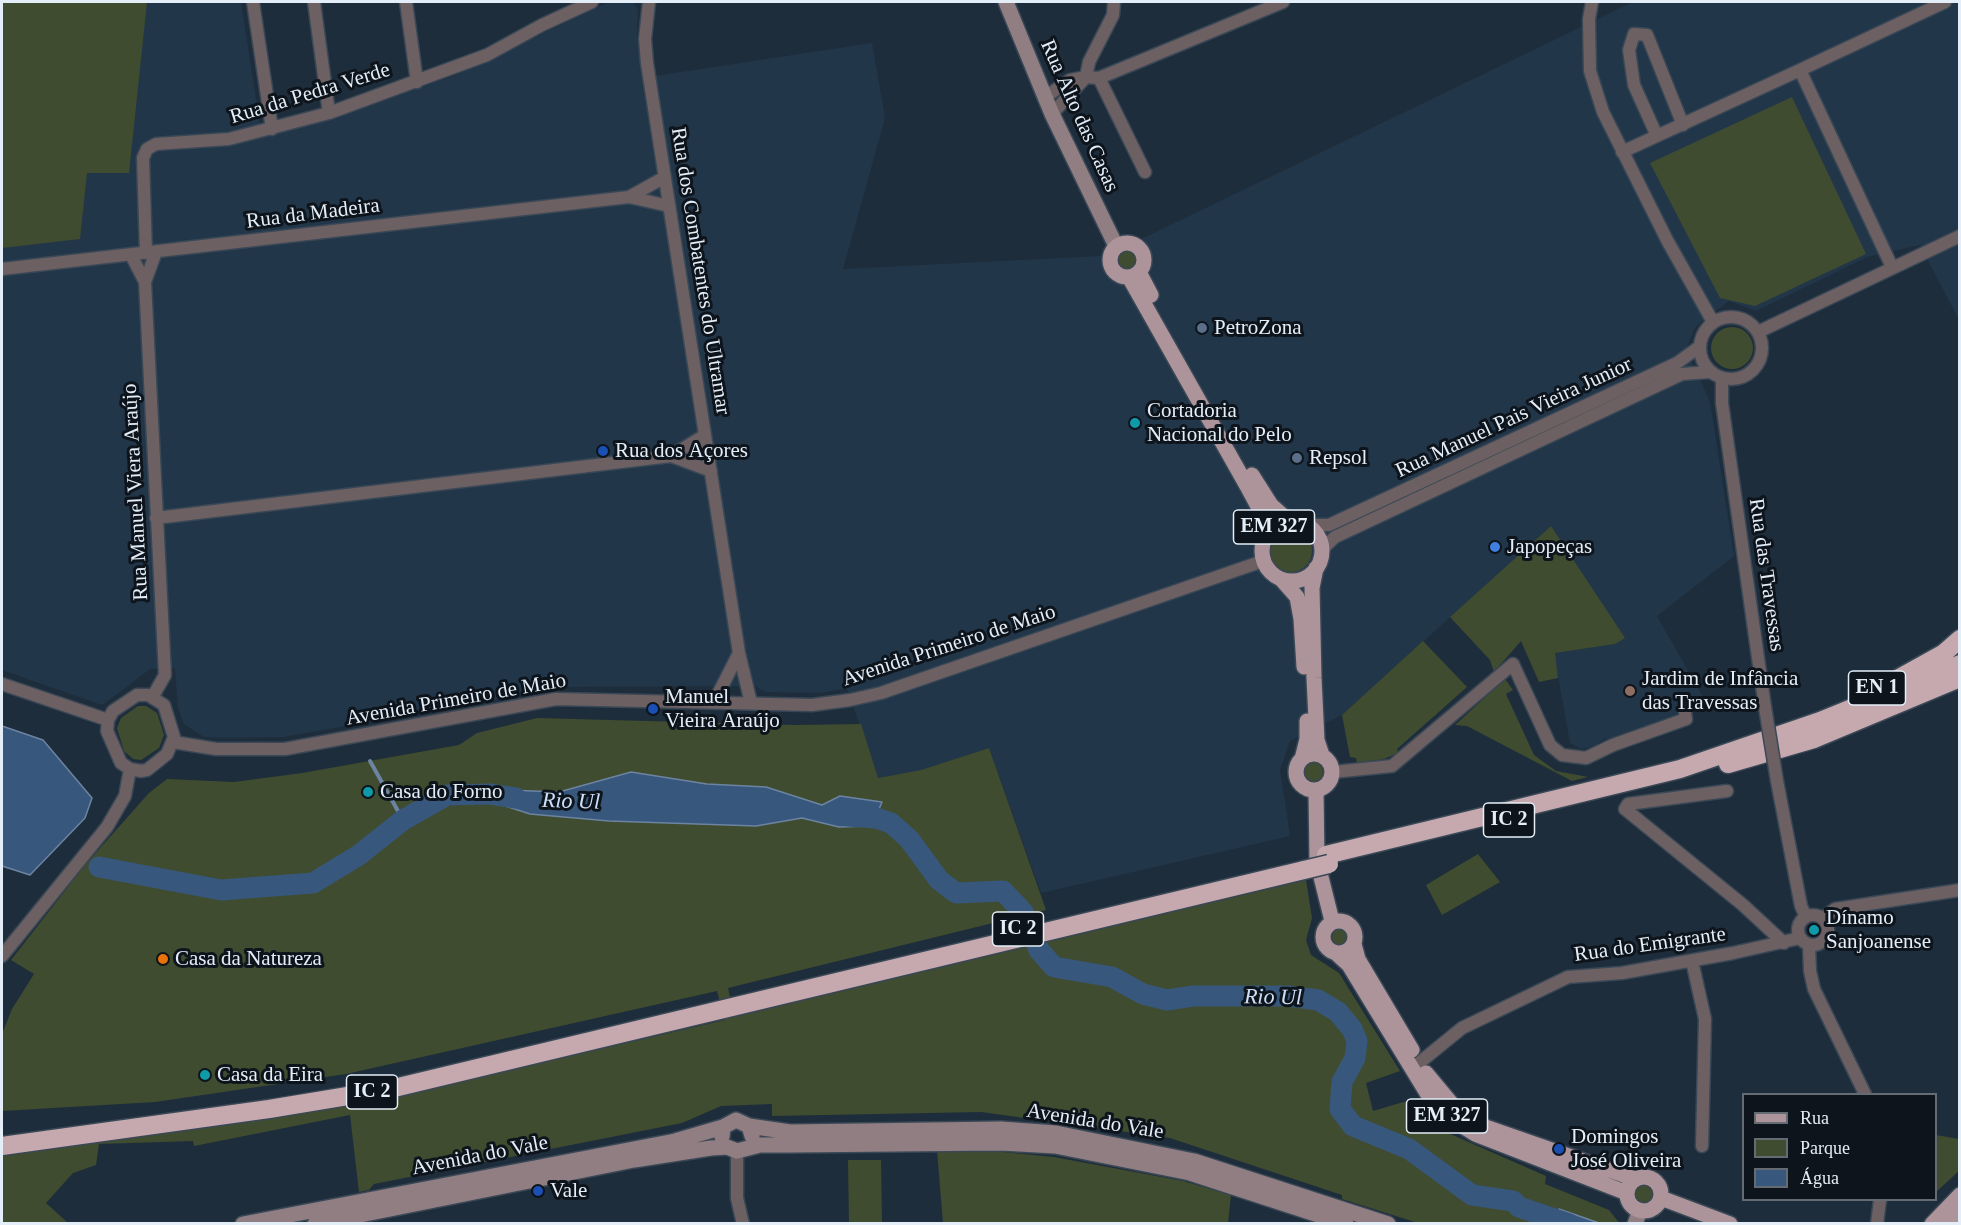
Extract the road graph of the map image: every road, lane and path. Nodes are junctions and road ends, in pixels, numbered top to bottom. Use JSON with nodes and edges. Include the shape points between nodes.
{"nodes":[{"id":1,"x":253,"y":2,"type":"edge"},
{"id":2,"x":314,"y":2,"type":"edge"},
{"id":3,"x":406,"y":2,"type":"edge"},
{"id":4,"x":592,"y":2,"type":"edge"},
{"id":5,"x":650,"y":2,"type":"edge"},
{"id":6,"x":1006,"y":2,"type":"edge"},
{"id":7,"x":1114,"y":2,"type":"edge"},
{"id":8,"x":1283,"y":2,"type":"edge"},
{"id":9,"x":1592,"y":2,"type":"edge"},
{"id":10,"x":1945,"y":2,"type":"edge"},
{"id":11,"x":1800,"y":70,"type":"junction"},
{"id":12,"x":1092,"y":77,"type":"junction"},
{"id":13,"x":417,"y":82,"type":"junction"},
{"id":14,"x":1045,"y":97,"type":"junction"},
{"id":15,"x":329,"y":113,"type":"junction"},
{"id":16,"x":1052,"y":114,"type":"junction"},
{"id":17,"x":1683,"y":124,"type":"junction"},
{"id":18,"x":272,"y":129,"type":"junction"},
{"id":19,"x":1657,"y":136,"type":"junction"},
{"id":20,"x":1622,"y":152,"type":"junction"},
{"id":21,"x":1145,"y":172,"type":"dead end"},
{"id":22,"x":665,"y":177,"type":"junction"},
{"id":23,"x":629,"y":197,"type":"junction"},
{"id":24,"x":669,"y":206,"type":"junction"},
{"id":25,"x":1959,"y":236,"type":"edge"},
{"id":26,"x":1116,"y":246,"type":"junction"},
{"id":27,"x":151,"y":253,"type":"junction"},
{"id":28,"x":131,"y":255,"type":"junction"},
{"id":29,"x":1892,"y":267,"type":"junction"},
{"id":30,"x":2,"y":269,"type":"edge"},
{"id":31,"x":1134,"y":274,"type":"junction"},
{"id":32,"x":145,"y":282,"type":"junction"},
{"id":33,"x":1713,"y":322,"type":"junction"},
{"id":34,"x":1758,"y":332,"type":"junction"},
{"id":35,"x":1699,"y":347,"type":"junction"},
{"id":36,"x":1709,"y":372,"type":"junction"},
{"id":37,"x":1722,"y":379,"type":"junction"},
{"id":38,"x":705,"y":435,"type":"junction"},
{"id":39,"x":671,"y":456,"type":"junction"},
{"id":40,"x":711,"y":471,"type":"junction"},
{"id":41,"x":156,"y":518,"type":"junction"},
{"id":42,"x":1289,"y":521,"type":"junction"},
{"id":43,"x":1307,"y":525,"type":"junction"},
{"id":44,"x":1266,"y":535,"type":"junction"},
{"id":45,"x":1322,"y":549,"type":"junction"},
{"id":46,"x":1263,"y":561,"type":"junction"},
{"id":47,"x":1316,"y":568,"type":"junction"},
{"id":48,"x":1282,"y":580,"type":"junction"},
{"id":49,"x":1959,"y":639,"type":"edge"},
{"id":50,"x":739,"y":652,"type":"junction"},
{"id":51,"x":1959,"y":664,"type":"edge"},
{"id":52,"x":1959,"y":678,"type":"edge"},
{"id":53,"x":2,"y":684,"type":"edge"},
{"id":54,"x":153,"y":696,"type":"junction"},
{"id":55,"x":714,"y":702,"type":"junction"},
{"id":56,"x":751,"y":703,"type":"junction"},
{"id":57,"x":1685,"y":712,"type":"dead end"},
{"id":58,"x":108,"y":720,"type":"junction"},
{"id":59,"x":1790,"y":731,"type":"junction"},
{"id":60,"x":173,"y":742,"type":"junction"},
{"id":61,"x":1322,"y":756,"type":"junction"},
{"id":62,"x":1302,"y":759,"type":"junction"},
{"id":63,"x":130,"y":769,"type":"junction"},
{"id":64,"x":1333,"y":772,"type":"junction"},
{"id":65,"x":1316,"y":791,"type":"junction"},
{"id":66,"x":1727,"y":791,"type":"dead end"},
{"id":67,"x":1327,"y":860,"type":"junction"},
{"id":68,"x":1303,"y":865,"type":"junction"},
{"id":69,"x":1959,"y":890,"type":"edge"},
{"id":70,"x":1806,"y":917,"type":"junction"},
{"id":71,"x":1823,"y":918,"type":"junction"},
{"id":72,"x":1332,"y":921,"type":"junction"},
{"id":73,"x":1805,"y":941,"type":"junction"},
{"id":74,"x":1784,"y":943,"type":"junction"},
{"id":75,"x":1354,"y":944,"type":"junction"},
{"id":76,"x":1337,"y":954,"type":"junction"},
{"id":77,"x":2,"y":956,"type":"edge"},
{"id":78,"x":1692,"y":961,"type":"junction"},
{"id":79,"x":1419,"y":1063,"type":"junction"},
{"id":80,"x":1865,"y":1093,"type":"edge"},
{"id":81,"x":749,"y":1126,"type":"junction"},
{"id":82,"x":723,"y":1127,"type":"junction"},
{"id":83,"x":2,"y":1138,"type":"edge"},
{"id":84,"x":2,"y":1146,"type":"edge"},
{"id":85,"x":1702,"y":1146,"type":"dead end"},
{"id":86,"x":736,"y":1149,"type":"junction"},
{"id":87,"x":1635,"y":1179,"type":"junction"},
{"id":88,"x":1627,"y":1193,"type":"junction"},
{"id":89,"x":1959,"y":1195,"type":"edge"},
{"id":90,"x":1661,"y":1198,"type":"junction"},
{"id":91,"x":1880,"y":1201,"type":"edge"},
{"id":92,"x":1959,"y":1215,"type":"edge"},
{"id":93,"x":1637,"y":1217,"type":"edge"},
{"id":94,"x":243,"y":1224,"type":"edge"},
{"id":95,"x":315,"y":1224,"type":"edge"},
{"id":96,"x":743,"y":1224,"type":"edge"},
{"id":97,"x":1346,"y":1224,"type":"edge"},
{"id":98,"x":1388,"y":1224,"type":"edge"},
{"id":99,"x":1730,"y":1224,"type":"edge"},
{"id":100,"x":1877,"y":1224,"type":"edge"},
{"id":101,"x":1932,"y":1224,"type":"edge"},
{"id":102,"x":1951,"y":1224,"type":"edge"}],
"edges":[{"from":1,"to":18,"type":"street"},
{"from":2,"to":15,"type":"street"},
{"from":3,"to":13,"type":"street"},
{"from":4,"to":13,"type":"street","name":"Rua da Pedra Verde","via":[[487,55]]},
{"from":5,"to":22,"type":"street","name":"Rua dos Combatentes do Ultramar","via":[[645,39]]},
{"from":6,"to":14,"type":"main road","name":"Rua Alto das Casas","number":"EM 327"},
{"from":7,"to":12,"type":"street","via":[[1113,15],[1089,62]]},
{"from":8,"to":12,"type":"street"},
{"from":9,"to":20,"type":"street","via":[[1590,71]]},
{"from":10,"to":11,"type":"street"},
{"from":11,"to":17,"type":"street"},
{"from":11,"to":29,"type":"street"},
{"from":12,"to":14,"type":"street","via":[[1070,80]]},
{"from":12,"to":16,"type":"street"},
{"from":12,"to":21,"type":"street"},
{"from":13,"to":15,"type":"street","name":"Rua da Pedra Verde"},
{"from":14,"to":16,"type":"main road","name":"Rua Alto das Casas","number":"EM 327"},
{"from":15,"to":18,"type":"street","name":"Rua da Pedra Verde"},
{"from":16,"to":26,"type":"main road","name":"Rua Alto das Casas","number":"EM 327"},
{"from":17,"to":19,"type":"street"},
{"from":17,"to":19,"type":"street","via":[[1647,35],[1634,34],[1629,50],[1634,85]]},
{"from":18,"to":27,"type":"street","name":"Rua da Pedra Verde","via":[[229,139],[156,144],[147,149],[143,158]]},
{"from":19,"to":20,"type":"street"},
{"from":20,"to":33,"type":"street"},
{"from":22,"to":23,"type":"street","name":"Rua da Madeira"},
{"from":22,"to":24,"type":"street","name":"Rua dos Combatentes do Ultramar"},
{"from":23,"to":24,"type":"street","name":"Rua da Madeira"},
{"from":23,"to":27,"type":"street","name":"Rua da Madeira"},
{"from":24,"to":38,"type":"street","name":"Rua dos Combatentes do Ultramar"},
{"from":25,"to":29,"type":"street"},
{"from":26,"to":31,"type":"main road","number":"EM 327","via":[[1110,255],[1111,267],[1118,275]]},
{"from":26,"to":31,"type":"main road","number":"EM 327","via":[[1132,243],[1141,251],[1144,261]]},
{"from":27,"to":28,"type":"street","name":"Rua da Madeira"},
{"from":27,"to":32,"type":"street","name":"Rua Manuel Viera Araújo"},
{"from":28,"to":30,"type":"street","name":"Rua da Madeira"},
{"from":28,"to":32,"type":"street","name":"Rua Manuel Viera Araújo"},
{"from":29,"to":34,"type":"street"},
{"from":31,"to":42,"type":"main road","number":"EM 327","via":[[1271,506]]},
{"from":31,"to":44,"type":"main road","number":"EM 327","via":[[1262,514]]},
{"from":32,"to":41,"type":"street","name":"Rua Manuel Viera Araújo"},
{"from":33,"to":34,"type":"street","via":[[1734,317],[1748,322]]},
{"from":33,"to":35,"type":"street"},
{"from":34,"to":37,"type":"street","via":[[1762,351],[1755,368],[1740,379]]},
{"from":35,"to":36,"type":"street"},
{"from":35,"to":43,"type":"street","name":"Rua Manuel Pais Vieira Junior","via":[[1677,363],[1329,525]]},
{"from":36,"to":37,"type":"street"},
{"from":36,"to":45,"type":"street","name":"Rua Manuel Pais Vieira Junior","via":[[1682,374],[1346,532]]},
{"from":37,"to":70,"type":"street","name":"Rua das Travessas","bridge":true,"via":[[1722,403],[1765,707]]},
{"from":38,"to":39,"type":"street"},
{"from":38,"to":40,"type":"street","name":"Rua dos Combatentes do Ultramar"},
{"from":39,"to":40,"type":"street"},
{"from":39,"to":41,"type":"street"},
{"from":40,"to":50,"type":"street","name":"Rua dos Combatentes do Ultramar"},
{"from":41,"to":54,"type":"street","name":"Rua Manuel Viera Araújo","via":[[165,675]]},
{"from":42,"to":43,"type":"main road","number":"EM 327"},
{"from":42,"to":44,"type":"main road","number":"EM 327"},
{"from":43,"to":45,"type":"main road","number":"EM 327"},
{"from":44,"to":46,"type":"main road","number":"EM 327"},
{"from":45,"to":47,"type":"main road","number":"EM 327"},
{"from":46,"to":48,"type":"main road","number":"EM 327"},
{"from":46,"to":56,"type":"street","name":"Avenida Primeiro de Maio","via":[[881,693],[812,705]]},
{"from":47,"to":48,"type":"main road","number":"EM 327","via":[[1300,580]]},
{"from":47,"to":61,"type":"main road","number":"EM 327","via":[[1312,588],[1313,645],[1317,740]]},
{"from":48,"to":62,"type":"main road","number":"EM 327","via":[[1297,597],[1301,619],[1307,739]]},
{"from":49,"to":59,"type":"highway","number":"EN 1","via":[[1922,667]]},
{"from":50,"to":55,"type":"street"},
{"from":50,"to":56,"type":"street","name":"Rua dos Combatentes do Ultramar"},
{"from":51,"to":59,"type":"highway","number":"IC 2"},
{"from":52,"to":67,"type":"highway","number":"IC 2","via":[[1880,714],[1764,754]]},
{"from":53,"to":58,"type":"street"},
{"from":54,"to":58,"type":"street","via":[[137,695],[113,711]]},
{"from":54,"to":60,"type":"street","via":[[164,705]]},
{"from":55,"to":56,"type":"street","name":"Avenida Primeiro de Maio"},
{"from":55,"to":60,"type":"street","name":"Avenida Primeiro de Maio","via":[[556,699],[285,749],[216,749]]},
{"from":57,"to":64,"type":"street","via":[[1686,719],[1586,758],[1562,755],[1550,745],[1513,664],[1392,766]]},
{"from":58,"to":63,"type":"street","via":[[107,731],[117,759]]},
{"from":59,"to":67,"type":"highway","number":"IC 2","via":[[1680,769]]},
{"from":60,"to":63,"type":"street","via":[[167,754],[147,770]]},
{"from":61,"to":62,"type":"main road","via":[[1312,754]]},
{"from":61,"to":64,"type":"main road","number":"EM 327","via":[[1330,762]]},
{"from":62,"to":65,"type":"main road","number":"EM 327","via":[[1296,768],[1298,779],[1305,788]]},
{"from":63,"to":77,"type":"street","via":[[125,796],[92,845]]},
{"from":64,"to":65,"type":"main road","via":[[1326,787]]},
{"from":65,"to":72,"type":"main road","number":"EM 327","via":[[1317,861]]},
{"from":66,"to":74,"type":"street","via":[[1628,804],[1625,810]]},
{"from":67,"to":68,"type":"highway","number":"IC 2"},
{"from":68,"to":83,"type":"highway","number":"IC 2","via":[[388,1081]]},
{"from":68,"to":84,"type":"highway","number":"IC 2","via":[[390,1089]]},
{"from":69,"to":71,"type":"street","via":[[1835,909]]},
{"from":70,"to":71,"type":"street"},
{"from":70,"to":73,"type":"street","via":[[1798,928]]},
{"from":71,"to":73,"type":"street","name":"Rua do Emigrante","via":[[1828,927],[1827,937],[1819,944]]},
{"from":72,"to":75,"type":"main road","number":"EM 327","via":[[1351,926]]},
{"from":72,"to":76,"type":"main road","number":"EM 327","via":[[1325,928],[1323,942]]},
{"from":73,"to":74,"type":"street","name":"Rua do Emigrante"},
{"from":73,"to":80,"type":"street","via":[[1814,989]]},
{"from":74,"to":78,"type":"street","name":"Rua do Emigrante"},
{"from":75,"to":76,"type":"main road"},
{"from":75,"to":79,"type":"main road","number":"EM 327","via":[[1358,959]]},
{"from":76,"to":88,"type":"main road","number":"EM 327","via":[[1349,965],[1427,1093],[1448,1117],[1475,1134]]},
{"from":78,"to":79,"type":"street","name":"Rua do Emigrante","via":[[1622,973],[1568,976],[1462,1028]]},
{"from":78,"to":85,"type":"street","via":[[1704,1019]]},
{"from":79,"to":87,"type":"main road","number":"EM 327","via":[[1456,1109],[1480,1125]]},
{"from":81,"to":82,"type":"main road","name":"Avenida do Vale","via":[[736,1119]]},
{"from":81,"to":86,"type":"main road","via":[[752,1138]]},
{"from":81,"to":98,"type":"main road","name":"Avenida do Vale","via":[[790,1132],[1001,1129],[1056,1133],[1194,1161]]},
{"from":82,"to":86,"type":"main road","via":[[722,1138]]},
{"from":82,"to":94,"type":"main road","name":"Avenida do Vale","via":[[675,1141]]},
{"from":86,"to":95,"type":"main road","name":"Avenida do Vale","via":[[634,1160]]},
{"from":86,"to":96,"type":"street","via":[[737,1198]]},
{"from":86,"to":97,"type":"main road","name":"Avenida do Vale","via":[[813,1144],[1055,1146],[1190,1173]]},
{"from":87,"to":88,"type":"main road"},
{"from":87,"to":90,"type":"main road","number":"EM 327","via":[[1646,1177],[1657,1182]]},
{"from":88,"to":93,"type":"main road"},
{"from":89,"to":101,"type":"main road"},
{"from":90,"to":93,"type":"main road","via":[[1655,1207]]},
{"from":90,"to":99,"type":"main road"},
{"from":91,"to":100,"type":"street"},
{"from":92,"to":102,"type":"main road"}]}
